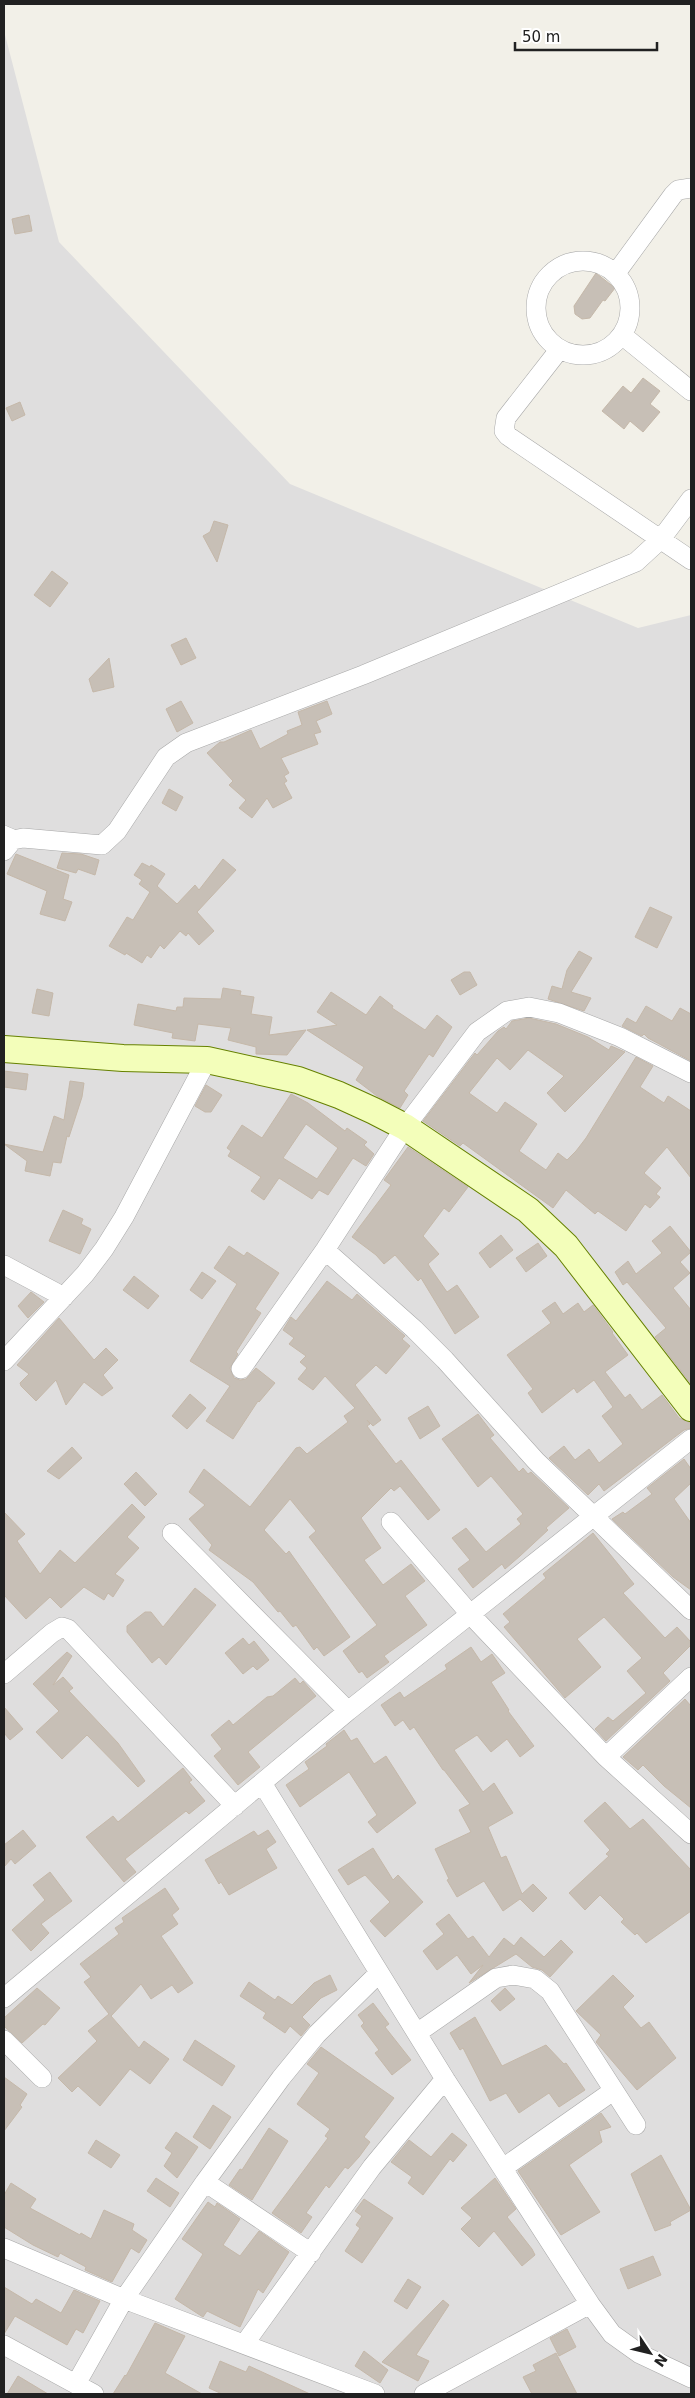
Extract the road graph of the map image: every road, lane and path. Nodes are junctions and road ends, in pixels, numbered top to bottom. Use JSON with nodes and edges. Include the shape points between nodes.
{"nodes":[{"id":1,"x":691,"y":188,"type":"edge"},
{"id":2,"x":616,"y":273,"type":"junction"},
{"id":3,"x":622,"y":335,"type":"junction"},
{"id":4,"x":559,"y":350,"type":"junction"},
{"id":5,"x":691,"y":391,"type":"edge"},
{"id":6,"x":691,"y":499,"type":"edge"},
{"id":7,"x":661,"y":539,"type":"junction"},
{"id":8,"x":691,"y":560,"type":"edge"},
{"id":9,"x":4,"y":830,"type":"edge"},
{"id":10,"x":23,"y":838,"type":"junction"},
{"id":11,"x":4,"y":851,"type":"edge"},
{"id":12,"x":4,"y":1049,"type":"edge"},
{"id":13,"x":207,"y":1060,"type":"junction"},
{"id":14,"x":691,"y":1073,"type":"edge"},
{"id":15,"x":405,"y":1127,"type":"junction"},
{"id":16,"x":325,"y":1250,"type":"junction"},
{"id":17,"x":4,"y":1265,"type":"edge"},
{"id":18,"x":64,"y":1296,"type":"junction"},
{"id":19,"x":4,"y":1361,"type":"edge"},
{"id":20,"x":241,"y":1369,"type":"dead end"},
{"id":21,"x":691,"y":1408,"type":"edge"},
{"id":22,"x":691,"y":1439,"type":"edge"},
{"id":23,"x":594,"y":1517,"type":"junction"},
{"id":24,"x":391,"y":1522,"type":"dead end"},
{"id":25,"x":172,"y":1533,"type":"dead end"},
{"id":26,"x":691,"y":1610,"type":"edge"},
{"id":27,"x":471,"y":1615,"type":"junction"},
{"id":28,"x":4,"y":1674,"type":"edge"},
{"id":29,"x":691,"y":1677,"type":"edge"},
{"id":30,"x":348,"y":1711,"type":"junction"},
{"id":31,"x":606,"y":1757,"type":"junction"},
{"id":32,"x":262,"y":1783,"type":"junction"},
{"id":33,"x":235,"y":1806,"type":"junction"},
{"id":34,"x":691,"y":1834,"type":"edge"},
{"id":35,"x":378,"y":1973,"type":"junction"},
{"id":36,"x":4,"y":1998,"type":"edge"},
{"id":37,"x":418,"y":2033,"type":"junction"},
{"id":38,"x":4,"y":2040,"type":"edge"},
{"id":39,"x":42,"y":2078,"type":"dead end"},
{"id":40,"x":445,"y":2079,"type":"junction"},
{"id":41,"x":613,"y":2091,"type":"junction"},
{"id":42,"x":636,"y":2125,"type":"dead end"},
{"id":43,"x":504,"y":2168,"type":"junction"},
{"id":44,"x":205,"y":2182,"type":"junction"},
{"id":45,"x":4,"y":2248,"type":"edge"},
{"id":46,"x":311,"y":2253,"type":"junction"},
{"id":47,"x":124,"y":2299,"type":"junction"},
{"id":48,"x":590,"y":2304,"type":"junction"},
{"id":49,"x":245,"y":2343,"type":"junction"},
{"id":50,"x":4,"y":2345,"type":"edge"},
{"id":51,"x":691,"y":2378,"type":"edge"},
{"id":52,"x":76,"y":2384,"type":"junction"},
{"id":53,"x":94,"y":2394,"type":"edge"},
{"id":54,"x":375,"y":2394,"type":"edge"},
{"id":55,"x":424,"y":2394,"type":"edge"}],
"edges":[{"from":1,"to":2,"type":"street","via":[[678,190],[673,195]]},
{"from":2,"to":3,"type":"street","via":[[626,287],[630,303],[629,320]]},
{"from":2,"to":4,"type":"street","via":[[601,264],[583,260],[566,263],[550,272],[540,287],[535,305],[537,322],[545,338]]},
{"from":3,"to":4,"type":"street","via":[[610,348],[593,355],[576,356]]},
{"from":3,"to":5,"type":"street"},
{"from":4,"to":7,"type":"street","via":[[506,418],[504,431]]},
{"from":6,"to":7,"type":"street"},
{"from":7,"to":8,"type":"street"},
{"from":7,"to":10,"type":"street","via":[[636,562],[362,675],[186,743],[166,757],[117,831],[102,845]]},
{"from":9,"to":10,"type":"lane"},
{"from":10,"to":11,"type":"street","via":[[13,840]]},
{"from":12,"to":13,"type":"street","via":[[122,1058]]},
{"from":13,"to":15,"type":"street","via":[[298,1080],[339,1095]]},
{"from":13,"to":18,"type":"street","via":[[124,1217],[94,1262]]},
{"from":14,"to":15,"type":"street","via":[[559,1013],[529,1007],[507,1011],[476,1032]]},
{"from":15,"to":16,"type":"street"},
{"from":15,"to":21,"type":"street","via":[[528,1210],[566,1246]]},
{"from":16,"to":20,"type":"street"},
{"from":16,"to":23,"type":"street","via":[[433,1348],[536,1461]]},
{"from":17,"to":18,"type":"street"},
{"from":18,"to":19,"type":"street"},
{"from":22,"to":23,"type":"street"},
{"from":23,"to":26,"type":"street"},
{"from":23,"to":27,"type":"street"},
{"from":24,"to":27,"type":"street"},
{"from":25,"to":30,"type":"street"},
{"from":27,"to":30,"type":"street"},
{"from":27,"to":31,"type":"street"},
{"from":28,"to":33,"type":"street","via":[[52,1632],[62,1627],[68,1629]]},
{"from":29,"to":31,"type":"street"},
{"from":30,"to":32,"type":"street"},
{"from":31,"to":34,"type":"street"},
{"from":32,"to":33,"type":"street"},
{"from":32,"to":35,"type":"street"},
{"from":33,"to":36,"type":"street"},
{"from":35,"to":37,"type":"street"},
{"from":35,"to":44,"type":"street","via":[[287,2070]]},
{"from":37,"to":40,"type":"street"},
{"from":37,"to":41,"type":"street","via":[[496,1978],[513,1975],[535,1979],[550,1991]]},
{"from":38,"to":39,"type":"street"},
{"from":40,"to":43,"type":"street"},
{"from":40,"to":46,"type":"street","via":[[372,2168]]},
{"from":41,"to":42,"type":"street"},
{"from":41,"to":43,"type":"street"},
{"from":43,"to":48,"type":"street"},
{"from":44,"to":46,"type":"street"},
{"from":44,"to":47,"type":"street"},
{"from":45,"to":47,"type":"street"},
{"from":46,"to":49,"type":"street"},
{"from":47,"to":49,"type":"street"},
{"from":47,"to":52,"type":"street"},
{"from":48,"to":51,"type":"street","via":[[612,2334],[640,2354]]},
{"from":48,"to":55,"type":"street"},
{"from":49,"to":54,"type":"street"},
{"from":50,"to":52,"type":"street"},
{"from":52,"to":53,"type":"street"}]}
